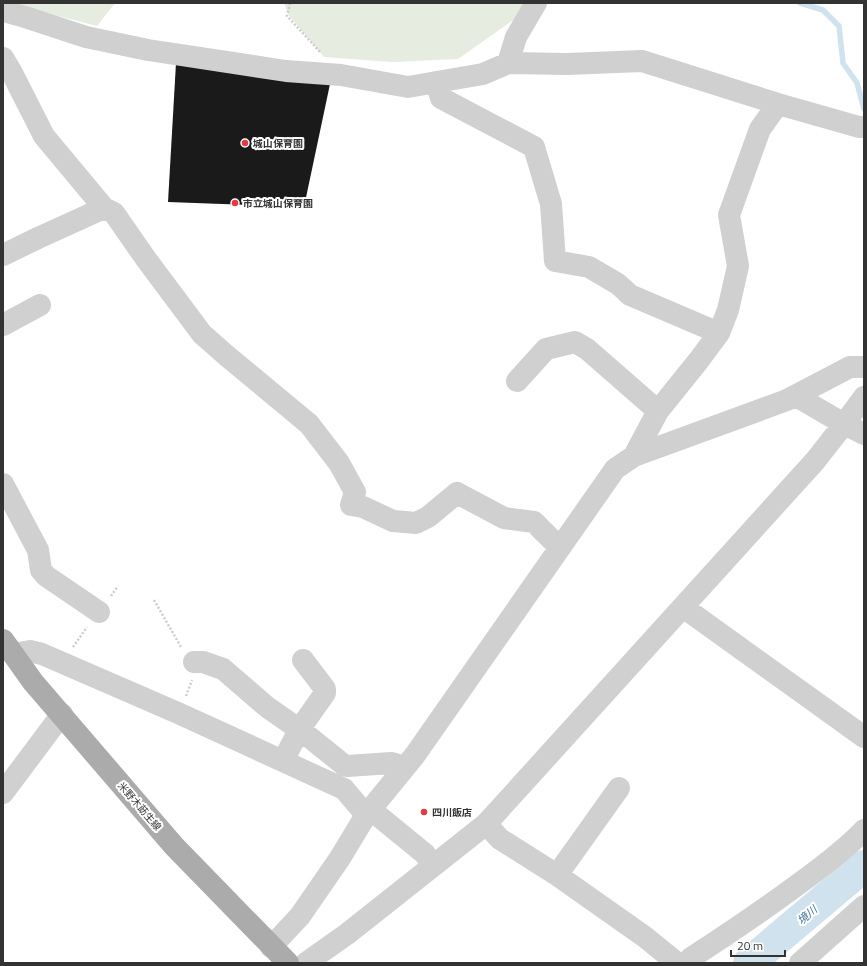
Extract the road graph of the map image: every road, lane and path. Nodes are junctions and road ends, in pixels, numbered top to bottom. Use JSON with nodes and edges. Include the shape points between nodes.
{"nodes":[{"id":1,"x":290,"y":3,"type":"edge"},
{"id":2,"x":536,"y":3,"type":"edge"},
{"id":3,"x":3,"y":11,"type":"edge"},
{"id":4,"x":3,"y":58,"type":"edge"},
{"id":5,"x":508,"y":64,"type":"junction"},
{"id":6,"x":341,"y":75,"type":"junction"},
{"id":7,"x":436,"y":82,"type":"junction"},
{"id":8,"x":778,"y":104,"type":"junction"},
{"id":9,"x":864,"y":127,"type":"edge"},
{"id":10,"x":104,"y":208,"type":"junction"},
{"id":11,"x":3,"y":255,"type":"edge"},
{"id":12,"x":40,"y":305,"type":"dead end"},
{"id":13,"x":3,"y":325,"type":"edge"},
{"id":14,"x":719,"y":333,"type":"junction"},
{"id":15,"x":864,"y":367,"type":"edge"},
{"id":16,"x":517,"y":381,"type":"dead end"},
{"id":17,"x":796,"y":396,"type":"junction"},
{"id":18,"x":864,"y":397,"type":"edge"},
{"id":19,"x":658,"y":411,"type":"junction"},
{"id":20,"x":844,"y":424,"type":"junction"},
{"id":21,"x":864,"y":434,"type":"edge"},
{"id":22,"x":634,"y":456,"type":"junction"},
{"id":23,"x":3,"y":484,"type":"edge"},
{"id":24,"x":560,"y":548,"type":"junction"},
{"id":25,"x":683,"y":607,"type":"junction"},
{"id":26,"x":99,"y":612,"type":"dead end"},
{"id":27,"x":8,"y":647,"type":"edge"},
{"id":28,"x":303,"y":660,"type":"dead end"},
{"id":29,"x":194,"y":662,"type":"dead end"},
{"id":30,"x":62,"y":714,"type":"junction"},
{"id":31,"x":299,"y":730,"type":"junction"},
{"id":32,"x":864,"y":737,"type":"edge"},
{"id":33,"x":283,"y":761,"type":"junction"},
{"id":34,"x":402,"y":771,"type":"junction"},
{"id":35,"x":618,"y":788,"type":"dead end"},
{"id":36,"x":3,"y":792,"type":"edge"},
{"id":37,"x":368,"y":812,"type":"junction"},
{"id":38,"x":486,"y":824,"type":"junction"},
{"id":39,"x":864,"y":830,"type":"edge"},
{"id":40,"x":433,"y":866,"type":"junction"},
{"id":41,"x":557,"y":875,"type":"junction"},
{"id":42,"x":864,"y":906,"type":"edge"},
{"id":43,"x":271,"y":947,"type":"junction"},
{"id":44,"x":288,"y":963,"type":"edge"},
{"id":45,"x":306,"y":963,"type":"edge"},
{"id":46,"x":677,"y":963,"type":"edge"},
{"id":47,"x":687,"y":963,"type":"edge"},
{"id":48,"x":800,"y":963,"type":"edge"}],
"edges":[{"from":1,"to":6,"type":"path","via":[[287,16]]},
{"from":2,"to":5,"type":"street","via":[[516,37]]},
{"from":3,"to":6,"type":"street","via":[[86,37],[148,50],[286,71]]},
{"from":4,"to":10,"type":"street","via":[[44,136]]},
{"from":5,"to":7,"type":"street","via":[[483,74]]},
{"from":5,"to":8,"type":"street","via":[[642,61]]},
{"from":6,"to":7,"type":"street","via":[[408,87]]},
{"from":7,"to":14,"type":"street","via":[[441,98],[534,147],[551,204],[555,261],[589,267],[630,294]]},
{"from":8,"to":9,"type":"street"},
{"from":8,"to":14,"type":"street","via":[[760,129],[729,215],[738,266],[728,310]]},
{"from":10,"to":11,"type":"street"},
{"from":10,"to":24,"type":"street","via":[[114,212],[146,260],[202,334],[309,424],[340,463],[355,492],[351,505],[363,507],[393,521],[416,523],[428,517],[457,494],[504,518],[534,522]]},
{"from":12,"to":13,"type":"street"},
{"from":14,"to":19,"type":"street"},
{"from":15,"to":17,"type":"street","via":[[850,367]]},
{"from":16,"to":19,"type":"street","via":[[546,349],[574,342],[587,349]]},
{"from":17,"to":20,"type":"street"},
{"from":17,"to":22,"type":"street"},
{"from":18,"to":20,"type":"street"},
{"from":19,"to":22,"type":"street"},
{"from":20,"to":21,"type":"street"},
{"from":20,"to":25,"type":"street","via":[[815,462]]},
{"from":22,"to":24,"type":"street","via":[[615,469]]},
{"from":23,"to":26,"type":"street","via":[[38,550],[41,570]]},
{"from":24,"to":34,"type":"street"},
{"from":25,"to":32,"type":"street"},
{"from":25,"to":38,"type":"street"},
{"from":27,"to":30,"type":"main road","name":"米野木莇生線","via":[[33,682]]},
{"from":27,"to":33,"type":"street","via":[[42,654]]},
{"from":28,"to":31,"type":"street","via":[[325,689],[325,693]]},
{"from":29,"to":31,"type":"street","via":[[203,662],[223,669],[267,707]]},
{"from":30,"to":36,"type":"street"},
{"from":30,"to":43,"type":"main road","name":"米野木莇生線","via":[[174,846]]},
{"from":31,"to":33,"type":"street"},
{"from":31,"to":34,"type":"street","via":[[344,765],[391,762]]},
{"from":33,"to":37,"type":"street","via":[[344,789]]},
{"from":34,"to":37,"type":"street"},
{"from":35,"to":41,"type":"street"},
{"from":37,"to":40,"type":"street","via":[[425,854]]},
{"from":37,"to":43,"type":"street","via":[[300,916]]},
{"from":38,"to":40,"type":"street"},
{"from":38,"to":41,"type":"street","via":[[500,839]]},
{"from":39,"to":47,"type":"street","via":[[826,864]]},
{"from":40,"to":45,"type":"street"},
{"from":41,"to":46,"type":"street","via":[[645,937]]},
{"from":42,"to":48,"type":"street"},
{"from":43,"to":44,"type":"main road","name":"米野木莇生線"}]}
